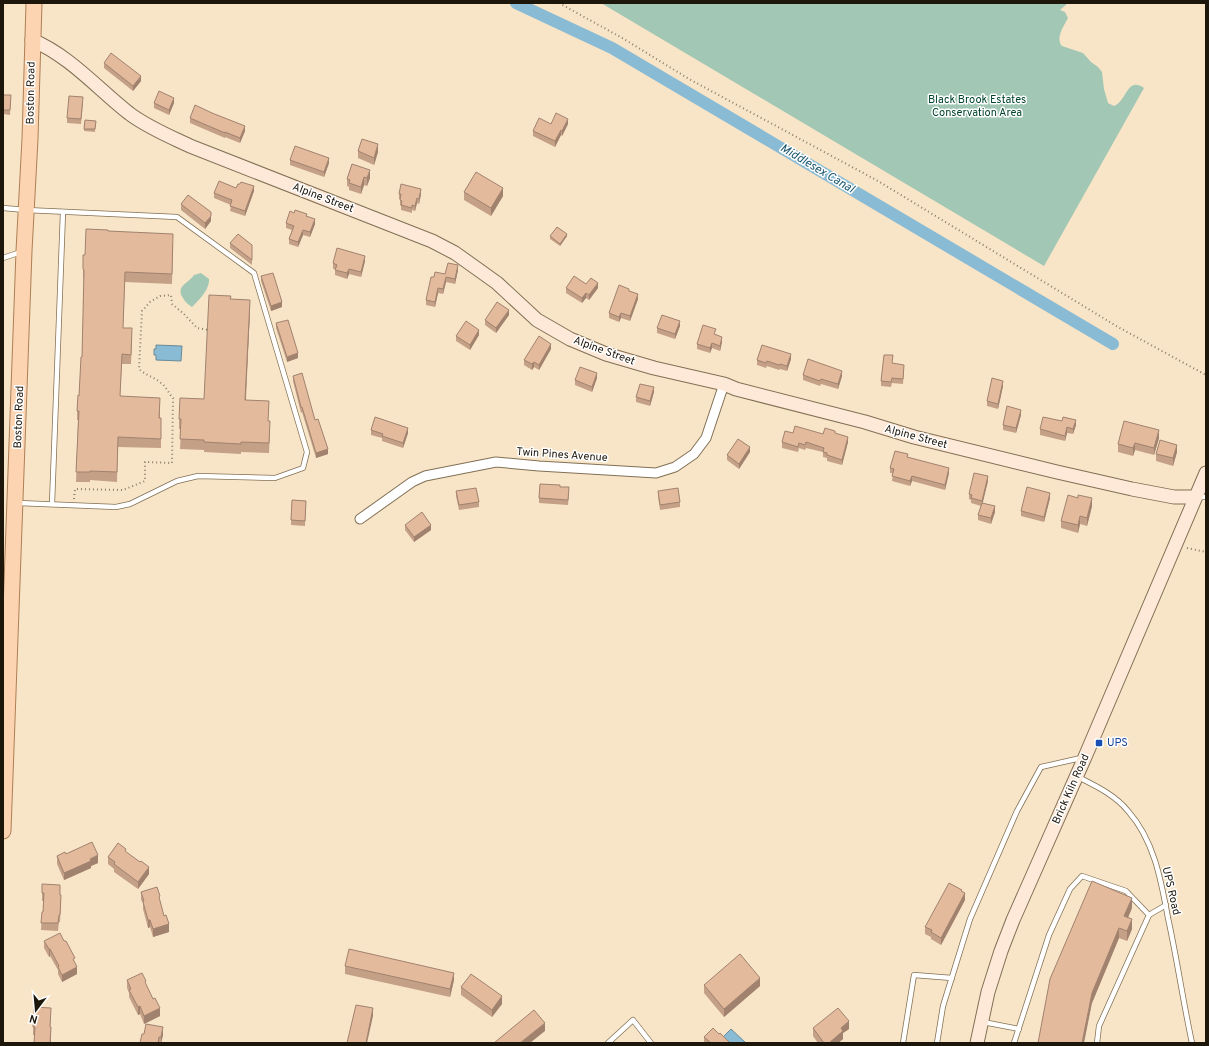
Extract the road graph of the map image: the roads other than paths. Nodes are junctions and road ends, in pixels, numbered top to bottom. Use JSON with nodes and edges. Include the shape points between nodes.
{"nodes":[{"id":1,"x":34,"y":3,"type":"edge"},
{"id":2,"x":32,"y":40,"type":"junction"},
{"id":3,"x":3,"y":208,"type":"edge"},
{"id":4,"x":26,"y":210,"type":"junction"},
{"id":5,"x":63,"y":212,"type":"junction"},
{"id":6,"x":24,"y":251,"type":"junction"},
{"id":7,"x":3,"y":258,"type":"edge"},
{"id":8,"x":724,"y":384,"type":"junction"},
{"id":9,"x":1206,"y":473,"type":"edge"},
{"id":10,"x":1200,"y":497,"type":"edge"},
{"id":11,"x":15,"y":503,"type":"junction"},
{"id":12,"x":52,"y":504,"type":"junction"},
{"id":13,"x":360,"y":519,"type":"dead end"},
{"id":14,"x":1085,"y":757,"type":"junction"},
{"id":15,"x":1077,"y":776,"type":"junction"},
{"id":16,"x":3,"y":831,"type":"edge"},
{"id":17,"x":1166,"y":905,"type":"junction"},
{"id":18,"x":1149,"y":915,"type":"junction"},
{"id":19,"x":952,"y":978,"type":"junction"},
{"id":20,"x":981,"y":1022,"type":"junction"},
{"id":21,"x":1019,"y":1029,"type":"junction"},
{"id":22,"x":608,"y":1043,"type":"edge"},
{"id":23,"x":651,"y":1043,"type":"edge"},
{"id":24,"x":903,"y":1043,"type":"edge"},
{"id":25,"x":937,"y":1043,"type":"edge"},
{"id":26,"x":977,"y":1043,"type":"edge"},
{"id":27,"x":1014,"y":1043,"type":"edge"},
{"id":28,"x":1097,"y":1043,"type":"edge"},
{"id":29,"x":1192,"y":1043,"type":"edge"}],
"edges":[{"from":1,"to":2,"type":"main road","name":"Boston Road"},
{"from":2,"to":4,"type":"main road","name":"Boston Road"},
{"from":2,"to":8,"type":"street","name":"Alpine Street","via":[[45,45],[64,58],[131,114],[154,129],[190,146],[432,241],[455,253],[497,282],[537,320],[570,339],[606,354]]},
{"from":3,"to":4,"type":"lane"},
{"from":4,"to":5,"type":"lane"},
{"from":4,"to":6,"type":"main road","name":"Boston Road"},
{"from":5,"to":12,"type":"lane"},
{"from":5,"to":12,"type":"lane","via":[[178,217],[254,273],[307,452],[303,468],[276,478],[198,476],[177,481],[130,504],[116,507]]},
{"from":6,"to":7,"type":"lane"},
{"from":6,"to":11,"type":"main road","name":"Boston Road"},
{"from":8,"to":10,"type":"street","name":"Alpine Street","via":[[914,437],[1057,472],[1174,497]]},
{"from":8,"to":13,"type":"street","name":"Twin Pines Avenue","via":[[706,438],[694,454],[675,467],[656,474],[496,462],[426,476],[412,482]]},
{"from":9,"to":10,"type":"street","name":"Brick Kiln Road"},
{"from":10,"to":14,"type":"street","name":"Brick Kiln Road","via":[[1175,545]]},
{"from":11,"to":12,"type":"lane"},
{"from":11,"to":16,"type":"main road","name":"Boston Road"},
{"from":14,"to":15,"type":"street","name":"Brick Kiln Road"},
{"from":14,"to":19,"type":"lane","via":[[1041,767],[1017,811],[970,919]]},
{"from":15,"to":17,"type":"lane","name":"UPS Road","via":[[1108,793],[1128,810],[1141,828],[1162,882]]},
{"from":15,"to":20,"type":"street","name":"Brick Kiln Road","via":[[1013,920],[988,992]]},
{"from":17,"to":18,"type":"lane"},
{"from":17,"to":29,"type":"lane","name":"UPS Road"},
{"from":18,"to":21,"type":"lane","via":[[1126,891],[1082,876],[1070,889],[1049,935]]},
{"from":18,"to":28,"type":"lane","via":[[1099,1026]]},
{"from":19,"to":24,"type":"lane","via":[[914,975]]},
{"from":19,"to":25,"type":"lane","via":[[943,1006]]},
{"from":20,"to":21,"type":"lane"},
{"from":20,"to":26,"type":"street","name":"Brick Kiln Road"},
{"from":21,"to":27,"type":"lane"},
{"from":22,"to":23,"type":"lane","via":[[633,1020]]}]}
